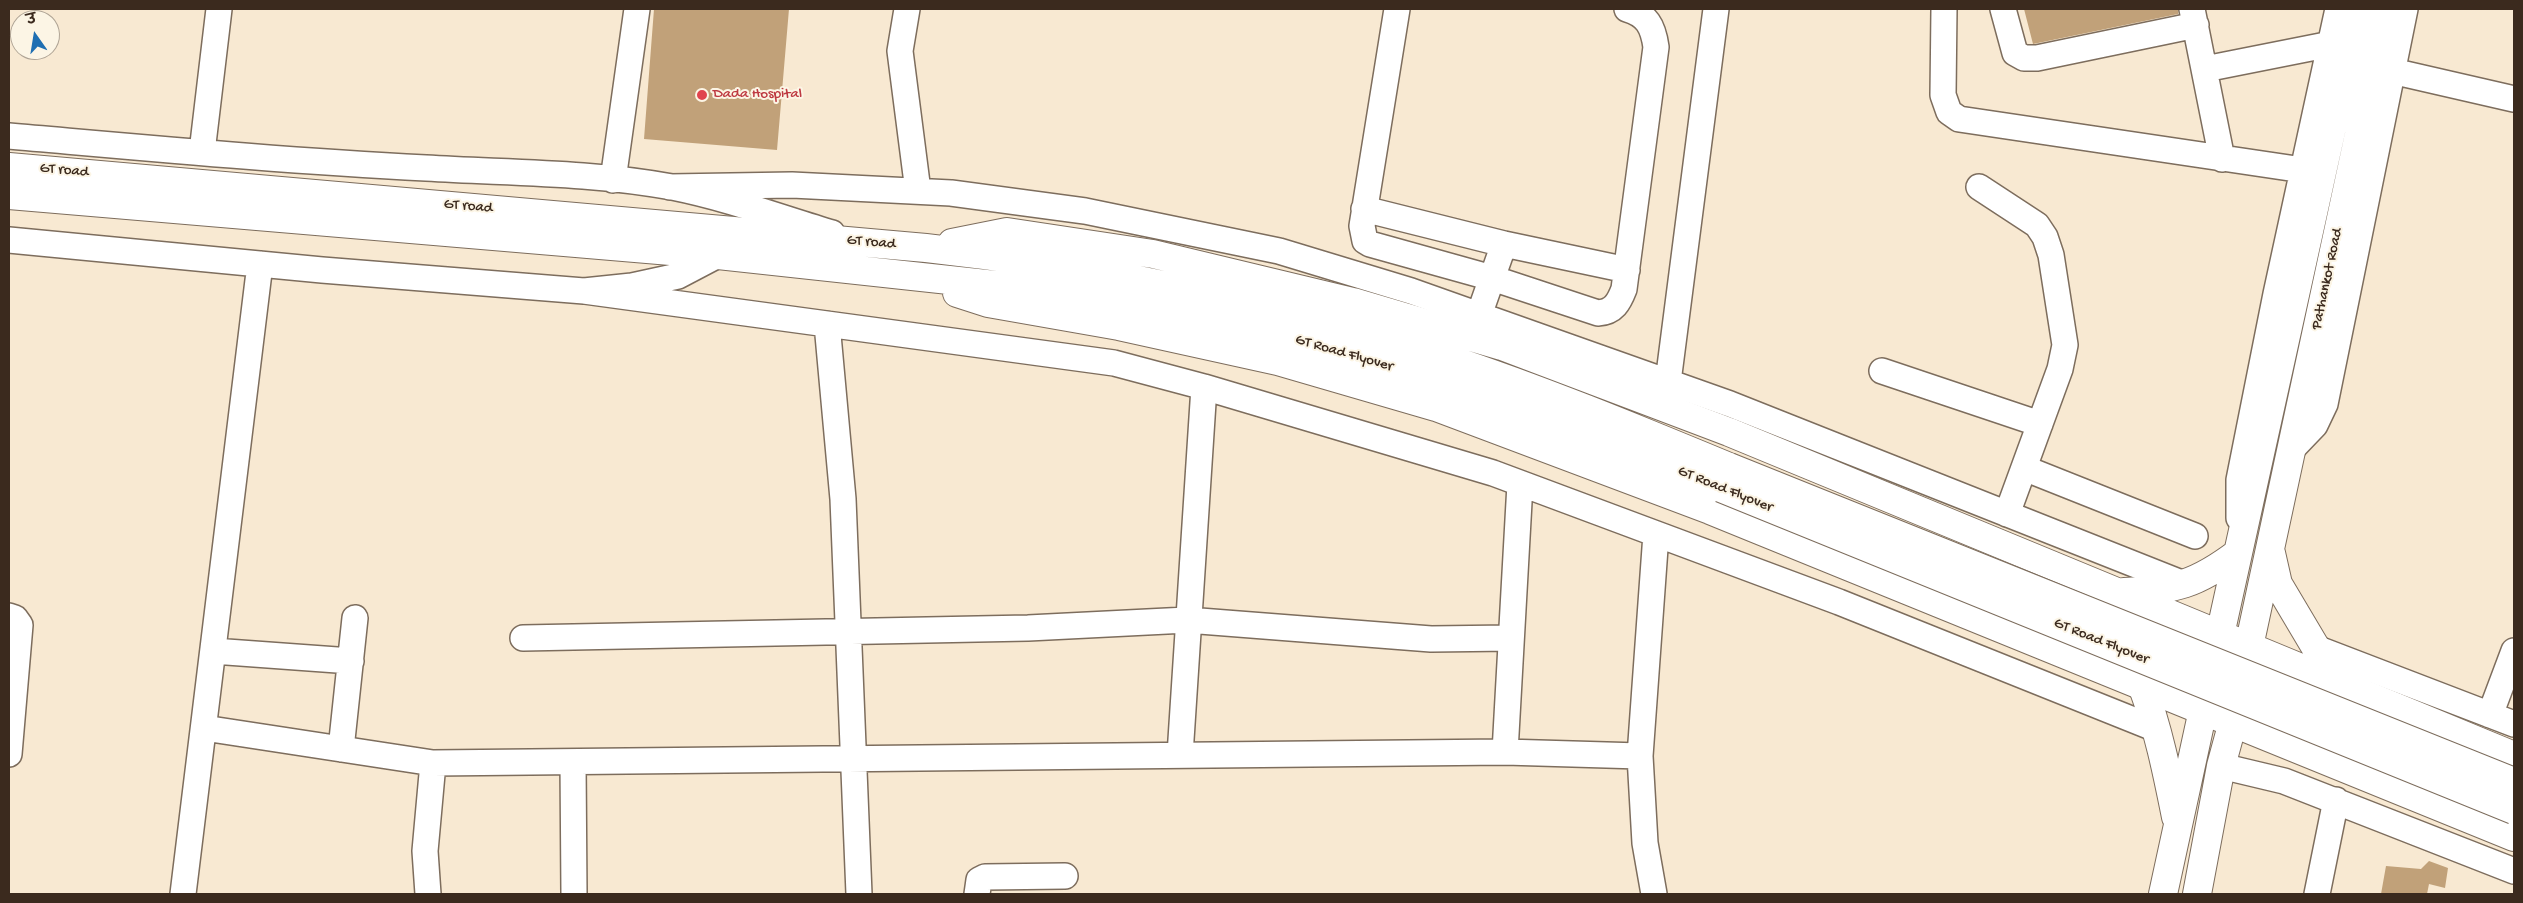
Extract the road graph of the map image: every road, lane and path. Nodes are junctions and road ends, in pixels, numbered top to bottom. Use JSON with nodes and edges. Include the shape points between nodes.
{"nodes":[{"id":1,"x":219,"y":9,"type":"edge"},
{"id":2,"x":637,"y":9,"type":"edge"},
{"id":3,"x":907,"y":9,"type":"edge"},
{"id":4,"x":1396,"y":9,"type":"edge"},
{"id":5,"x":1627,"y":9,"type":"edge"},
{"id":6,"x":1716,"y":9,"type":"edge"},
{"id":7,"x":1944,"y":9,"type":"edge"},
{"id":8,"x":2003,"y":9,"type":"edge"},
{"id":9,"x":2338,"y":9,"type":"edge"},
{"id":10,"x":2358,"y":9,"type":"edge"},
{"id":11,"x":2386,"y":9,"type":"edge"},
{"id":12,"x":2405,"y":9,"type":"edge"},
{"id":13,"x":2194,"y":17,"type":"edge"},
{"id":14,"x":2331,"y":44,"type":"junction"},
{"id":15,"x":2205,"y":69,"type":"junction"},
{"id":16,"x":2392,"y":71,"type":"junction"},
{"id":17,"x":2514,"y":99,"type":"edge"},
{"id":18,"x":9,"y":136,"type":"edge"},
{"id":19,"x":202,"y":152,"type":"junction"},
{"id":20,"x":2222,"y":159,"type":"junction"},
{"id":21,"x":9,"y":167,"type":"edge"},
{"id":22,"x":2303,"y":170,"type":"junction"},
{"id":23,"x":613,"y":180,"type":"junction"},
{"id":24,"x":670,"y":187,"type":"junction"},
{"id":25,"x":1979,"y":187,"type":"dead end"},
{"id":26,"x":918,"y":191,"type":"junction"},
{"id":27,"x":9,"y":195,"type":"edge"},
{"id":28,"x":1364,"y":209,"type":"junction"},
{"id":29,"x":9,"y":240,"type":"edge"},
{"id":30,"x":860,"y":242,"type":"junction"},
{"id":31,"x":1504,"y":244,"type":"junction"},
{"id":32,"x":926,"y":248,"type":"junction"},
{"id":33,"x":718,"y":255,"type":"junction"},
{"id":34,"x":260,"y":264,"type":"junction"},
{"id":35,"x":1627,"y":270,"type":"junction"},
{"id":36,"x":906,"y":276,"type":"junction"},
{"id":37,"x":1492,"y":278,"type":"junction"},
{"id":38,"x":584,"y":291,"type":"junction"},
{"id":39,"x":1479,"y":315,"type":"junction"},
{"id":40,"x":827,"y":324,"type":"junction"},
{"id":41,"x":1882,"y":372,"type":"dead end"},
{"id":42,"x":1668,"y":382,"type":"junction"},
{"id":43,"x":1204,"y":387,"type":"junction"},
{"id":44,"x":2040,"y":424,"type":"junction"},
{"id":45,"x":2292,"y":450,"type":"junction"},
{"id":46,"x":2024,"y":468,"type":"junction"},
{"id":47,"x":1725,"y":478,"type":"junction"},
{"id":48,"x":1520,"y":484,"type":"junction"},
{"id":49,"x":2007,"y":514,"type":"junction"},
{"id":50,"x":1656,"y":534,"type":"junction"},
{"id":51,"x":2195,"y":536,"type":"dead end"},
{"id":52,"x":2270,"y":550,"type":"junction"},
{"id":53,"x":2238,"y":553,"type":"junction"},
{"id":54,"x":2184,"y":584,"type":"junction"},
{"id":55,"x":2115,"y":592,"type":"junction"},
{"id":56,"x":9,"y":616,"type":"edge"},
{"id":57,"x":355,"y":618,"type":"dead end"},
{"id":58,"x":1187,"y":620,"type":"junction"},
{"id":59,"x":849,"y":632,"type":"junction"},
{"id":60,"x":2220,"y":636,"type":"junction"},
{"id":61,"x":523,"y":638,"type":"dead end"},
{"id":62,"x":1511,"y":638,"type":"junction"},
{"id":63,"x":2249,"y":648,"type":"junction"},
{"id":64,"x":2316,"y":648,"type":"junction"},
{"id":65,"x":213,"y":651,"type":"junction"},
{"id":66,"x":2514,"y":651,"type":"edge"},
{"id":67,"x":351,"y":661,"type":"junction"},
{"id":68,"x":2142,"y":685,"type":"junction"},
{"id":69,"x":2376,"y":700,"type":"junction"},
{"id":70,"x":2204,"y":710,"type":"junction"},
{"id":71,"x":2490,"y":715,"type":"junction"},
{"id":72,"x":2233,"y":722,"type":"junction"},
{"id":73,"x":2514,"y":724,"type":"edge"},
{"id":74,"x":204,"y":728,"type":"junction"},
{"id":75,"x":2156,"y":729,"type":"junction"},
{"id":76,"x":341,"y":749,"type":"junction"},
{"id":77,"x":1505,"y":752,"type":"junction"},
{"id":78,"x":9,"y":754,"type":"edge"},
{"id":79,"x":1180,"y":755,"type":"junction"},
{"id":80,"x":1640,"y":756,"type":"junction"},
{"id":81,"x":2514,"y":756,"type":"edge"},
{"id":82,"x":854,"y":758,"type":"junction"},
{"id":83,"x":573,"y":762,"type":"junction"},
{"id":84,"x":433,"y":763,"type":"junction"},
{"id":85,"x":2221,"y":766,"type":"junction"},
{"id":86,"x":2514,"y":782,"type":"edge"},
{"id":87,"x":2336,"y":800,"type":"junction"},
{"id":88,"x":2514,"y":810,"type":"edge"},
{"id":89,"x":2178,"y":829,"type":"junction"},
{"id":90,"x":2514,"y":836,"type":"edge"},
{"id":91,"x":2514,"y":870,"type":"edge"},
{"id":92,"x":1065,"y":876,"type":"dead end"},
{"id":93,"x":184,"y":894,"type":"edge"},
{"id":94,"x":428,"y":894,"type":"edge"},
{"id":95,"x":574,"y":894,"type":"edge"},
{"id":96,"x":859,"y":894,"type":"edge"},
{"id":97,"x":977,"y":894,"type":"edge"},
{"id":98,"x":1654,"y":894,"type":"edge"},
{"id":99,"x":2164,"y":894,"type":"edge"},
{"id":100,"x":2197,"y":894,"type":"edge"},
{"id":101,"x":2318,"y":894,"type":"edge"}],
"edges":[{"from":1,"to":19,"type":"street"},
{"from":2,"to":23,"type":"street"},
{"from":3,"to":26,"type":"street","via":[[900,51]]},
{"from":4,"to":28,"type":"street"},
{"from":5,"to":35,"type":"street","via":[[1647,19],[1654,32],[1656,47]]},
{"from":6,"to":42,"type":"street"},
{"from":7,"to":20,"type":"street","via":[[1943,95],[1949,112],[1960,119]]},
{"from":8,"to":13,"type":"street","via":[[2015,53],[2024,58],[2037,58]]},
{"from":9,"to":14,"type":"street"},
{"from":10,"to":53,"type":"main road"},
{"from":11,"to":45,"type":"main road","name":"Pathankot Road"},
{"from":12,"to":16,"type":"street"},
{"from":13,"to":15,"type":"street"},
{"from":14,"to":15,"type":"street"},
{"from":14,"to":22,"type":"street"},
{"from":15,"to":20,"type":"street"},
{"from":16,"to":17,"type":"street"},
{"from":16,"to":45,"type":"street","via":[[2325,404],[2315,425]]},
{"from":18,"to":19,"type":"street"},
{"from":19,"to":23,"type":"street","via":[[425,168],[557,173]]},
{"from":20,"to":22,"type":"street"},
{"from":21,"to":30,"type":"main road","name":"GT road"},
{"from":22,"to":53,"type":"street","via":[[2239,480]]},
{"from":23,"to":24,"type":"street"},
{"from":24,"to":26,"type":"street","via":[[792,185]]},
{"from":24,"to":30,"type":"street","via":[[723,199]]},
{"from":25,"to":44,"type":"street","via":[[2037,225],[2051,255],[2065,345]]},
{"from":26,"to":39,"type":"street","via":[[1085,211],[1279,251]]},
{"from":27,"to":33,"type":"main road","name":"GT road"},
{"from":28,"to":31,"type":"street"},
{"from":28,"to":37,"type":"street","via":[[1363,235],[1370,244]]},
{"from":29,"to":34,"type":"street"},
{"from":30,"to":32,"type":"main road","name":"GT road"},
{"from":31,"to":35,"type":"street"},
{"from":31,"to":37,"type":"street"},
{"from":32,"to":47,"type":"main road","name":"GT Road Flyover","via":[[991,255],[1126,278],[1287,312],[1443,356],[1649,434]]},
{"from":32,"to":55,"type":"main road","via":[[1007,232],[1153,254],[1353,302],[1502,346],[1729,432]]},
{"from":33,"to":36,"type":"main road","name":"GT road"},
{"from":33,"to":38,"type":"street","via":[[678,276],[632,286]]},
{"from":34,"to":38,"type":"street"},
{"from":34,"to":65,"type":"street"},
{"from":35,"to":37,"type":"street","via":[[1619,302],[1607,312],[1598,313]]},
{"from":36,"to":47,"type":"main road","name":"GT Road Flyover","via":[[1130,302],[1286,338],[1442,384]]},
{"from":36,"to":68,"type":"main road","via":[[988,303],[1119,326],[1278,361],[1436,407],[1710,510]]},
{"from":37,"to":39,"type":"street"},
{"from":38,"to":40,"type":"street"},
{"from":39,"to":42,"type":"street"},
{"from":40,"to":43,"type":"street","via":[[1114,363]]},
{"from":40,"to":59,"type":"street","via":[[844,500]]},
{"from":41,"to":44,"type":"street"},
{"from":42,"to":49,"type":"street"},
{"from":43,"to":48,"type":"street","via":[[1474,467]]},
{"from":43,"to":58,"type":"street"},
{"from":44,"to":46,"type":"street"},
{"from":45,"to":52,"type":"main road","name":"Pathankot Road"},
{"from":46,"to":49,"type":"street"},
{"from":46,"to":51,"type":"street"},
{"from":47,"to":86,"type":"main road","name":"GT Road Flyover","bridge":true},
{"from":47,"to":88,"type":"main road","name":"GT Road Flyover","bridge":true},
{"from":48,"to":50,"type":"street"},
{"from":48,"to":62,"type":"street"},
{"from":49,"to":54,"type":"street"},
{"from":50,"to":75,"type":"street","via":[[1839,602]]},
{"from":50,"to":80,"type":"street"},
{"from":52,"to":63,"type":"main road","name":"Pathankot Road"},
{"from":52,"to":64,"type":"main road","via":[[2278,584]]},
{"from":53,"to":54,"type":"main road","via":[[2195,582]]},
{"from":53,"to":60,"type":"main road"},
{"from":54,"to":55,"type":"main road","via":[[2157,591]]},
{"from":55,"to":60,"type":"main road"},
{"from":56,"to":78,"type":"street","via":[[15,618],[20,626]]},
{"from":57,"to":67,"type":"street"},
{"from":58,"to":59,"type":"street"},
{"from":58,"to":62,"type":"street","via":[[1431,639]]},
{"from":58,"to":79,"type":"street"},
{"from":59,"to":61,"type":"street"},
{"from":59,"to":82,"type":"street"},
{"from":60,"to":63,"type":"main road"},
{"from":60,"to":70,"type":"main road"},
{"from":62,"to":77,"type":"street"},
{"from":63,"to":69,"type":"main road"},
{"from":63,"to":72,"type":"main road","name":"Pathankot Road"},
{"from":64,"to":69,"type":"main road"},
{"from":64,"to":71,"type":"street"},
{"from":65,"to":67,"type":"street"},
{"from":65,"to":74,"type":"street"},
{"from":66,"to":71,"type":"street"},
{"from":67,"to":76,"type":"street"},
{"from":68,"to":70,"type":"main road"},
{"from":68,"to":75,"type":"main road"},
{"from":69,"to":81,"type":"main road"},
{"from":70,"to":72,"type":"main road"},
{"from":70,"to":89,"type":"main road"},
{"from":71,"to":73,"type":"street"},
{"from":72,"to":85,"type":"main road","name":"Pathankot Road"},
{"from":72,"to":90,"type":"main road"},
{"from":74,"to":76,"type":"street"},
{"from":74,"to":93,"type":"street"},
{"from":75,"to":89,"type":"main road"},
{"from":76,"to":84,"type":"street"},
{"from":77,"to":79,"type":"street"},
{"from":77,"to":80,"type":"street"},
{"from":79,"to":82,"type":"street"},
{"from":80,"to":98,"type":"street","via":[[1646,843]]},
{"from":82,"to":83,"type":"street"},
{"from":82,"to":96,"type":"street"},
{"from":83,"to":84,"type":"street"},
{"from":83,"to":95,"type":"street"},
{"from":84,"to":94,"type":"street","via":[[425,851]]},
{"from":85,"to":87,"type":"street","via":[[2284,781]]},
{"from":85,"to":100,"type":"main road","name":"Pathankot Road"},
{"from":87,"to":91,"type":"street"},
{"from":87,"to":101,"type":"street"},
{"from":89,"to":99,"type":"main road"},
{"from":92,"to":97,"type":"street","via":[[985,877],[979,880]]}]}
